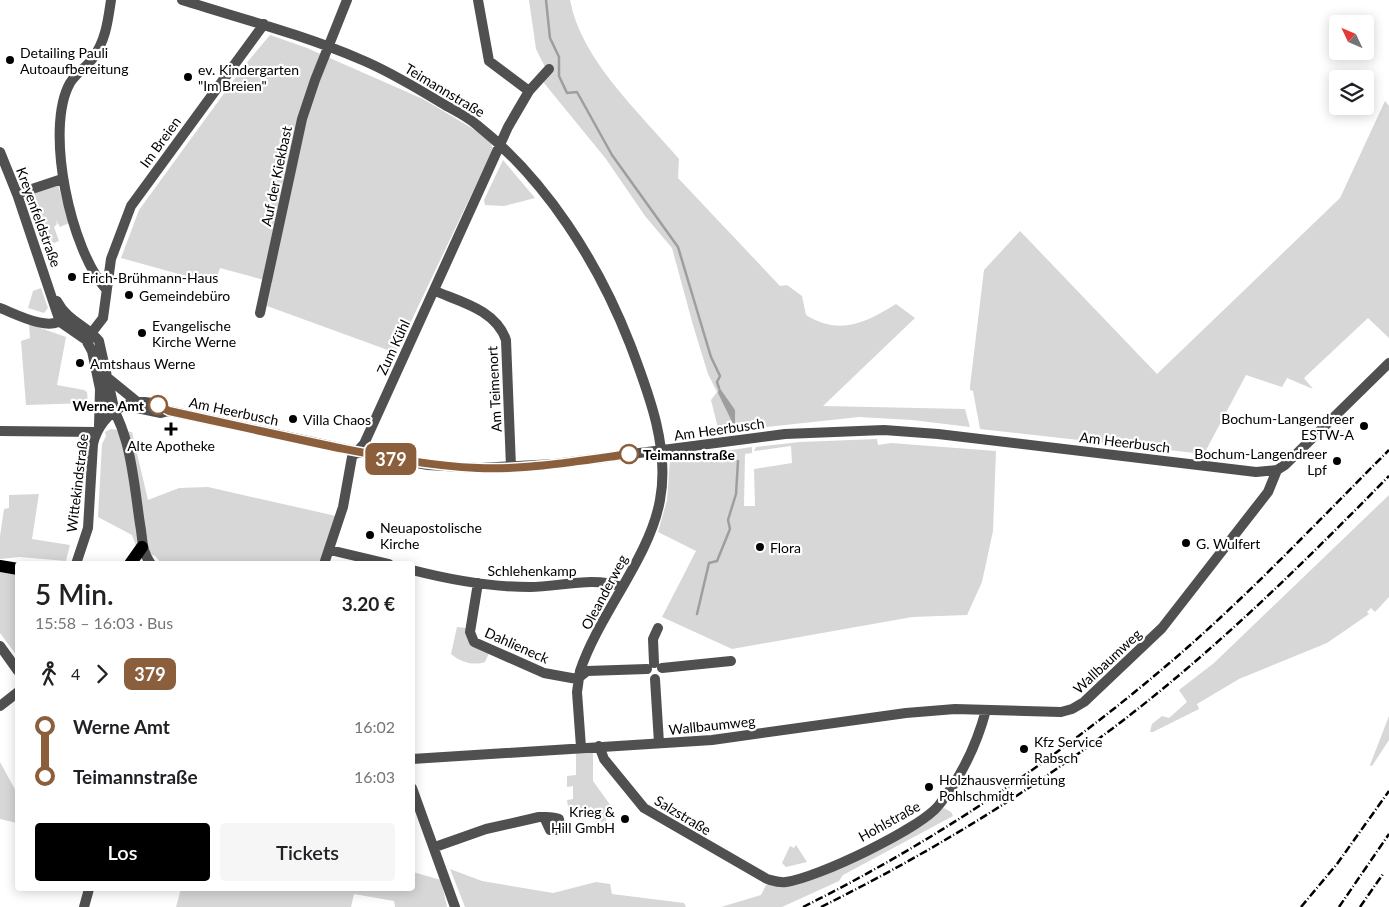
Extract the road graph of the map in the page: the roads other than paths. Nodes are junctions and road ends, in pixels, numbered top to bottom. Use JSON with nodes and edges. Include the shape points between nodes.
{"nodes":[{"id":1,"x":111,"y":0,"type":"edge"},
{"id":2,"x":182,"y":0,"type":"edge"},
{"id":3,"x":347,"y":0,"type":"edge"},
{"id":4,"x":478,"y":0,"type":"edge"},
{"id":5,"x":264,"y":24,"type":"junction"},
{"id":6,"x":328,"y":46,"type":"junction"},
{"id":7,"x":549,"y":69,"type":"dead end"},
{"id":8,"x":529,"y":91,"type":"junction"},
{"id":9,"x":500,"y":145,"type":"junction"},
{"id":10,"x":0,"y":152,"type":"edge"},
{"id":11,"x":62,"y":180,"type":"junction"},
{"id":12,"x":17,"y":194,"type":"junction"},
{"id":13,"x":106,"y":289,"type":"junction"},
{"id":14,"x":435,"y":291,"type":"junction"},
{"id":15,"x":0,"y":308,"type":"edge"},
{"id":16,"x":260,"y":314,"type":"dead end"},
{"id":17,"x":63,"y":319,"type":"junction"},
{"id":18,"x":89,"y":337,"type":"junction"},
{"id":19,"x":1389,"y":363,"type":"edge"},
{"id":20,"x":109,"y":379,"type":"junction"},
{"id":21,"x":100,"y":389,"type":"junction"},
{"id":22,"x":133,"y":404,"type":"junction"},
{"id":23,"x":114,"y":411,"type":"junction"},
{"id":24,"x":98,"y":429,"type":"junction"},
{"id":25,"x":0,"y":431,"type":"edge"},
{"id":26,"x":660,"y":450,"type":"junction"},
{"id":27,"x":357,"y":451,"type":"junction"},
{"id":28,"x":511,"y":467,"type":"junction"},
{"id":29,"x":1277,"y":470,"type":"junction"},
{"id":30,"x":142,"y":547,"type":"junction"},
{"id":31,"x":330,"y":550,"type":"junction"},
{"id":32,"x":77,"y":561,"type":"edge"},
{"id":33,"x":132,"y":561,"type":"edge"},
{"id":34,"x":149,"y":561,"type":"edge"},
{"id":35,"x":325,"y":561,"type":"edge"},
{"id":36,"x":376,"y":561,"type":"edge"},
{"id":37,"x":0,"y":566,"type":"edge"},
{"id":38,"x":15,"y":568,"type":"edge"},
{"id":39,"x":415,"y":571,"type":"edge"},
{"id":40,"x":478,"y":583,"type":"junction"},
{"id":41,"x":621,"y":587,"type":"junction"},
{"id":42,"x":658,"y":628,"type":"dead end"},
{"id":43,"x":0,"y":646,"type":"edge"},
{"id":44,"x":732,"y":662,"type":"dead end"},
{"id":45,"x":15,"y":667,"type":"edge"},
{"id":46,"x":654,"y":667,"type":"junction"},
{"id":47,"x":577,"y":679,"type":"junction"},
{"id":48,"x":15,"y":694,"type":"edge"},
{"id":49,"x":15,"y":698,"type":"edge"},
{"id":50,"x":2,"y":704,"type":"edge"},
{"id":51,"x":986,"y":710,"type":"junction"},
{"id":52,"x":659,"y":743,"type":"junction"},
{"id":53,"x":599,"y":746,"type":"junction"},
{"id":54,"x":581,"y":747,"type":"junction"},
{"id":55,"x":415,"y":759,"type":"edge"},
{"id":56,"x":415,"y":796,"type":"edge"},
{"id":57,"x":544,"y":817,"type":"dead end"},
{"id":58,"x":435,"y":847,"type":"junction"},
{"id":59,"x":777,"y":882,"type":"joint"},
{"id":60,"x":88,"y":891,"type":"edge"},
{"id":61,"x":84,"y":907,"type":"edge"},
{"id":62,"x":456,"y":907,"type":"edge"}],
"edges":[{"from":1,"to":11,"type":"street","via":[[104,36],[93,58],[70,83],[59,116]]},
{"from":2,"to":5,"type":"street","name":"Teimannstraße"},
{"from":3,"to":6,"type":"street","name":"Auf der Kiekbast"},
{"from":4,"to":8,"type":"street","via":[[489,61]]},
{"from":5,"to":6,"type":"street","name":"Teimannstraße"},
{"from":5,"to":13,"type":"street","name":"Im Breien","via":[[131,206],[113,250]]},
{"from":6,"to":9,"type":"street","name":"Teimannstraße","via":[[364,60],[425,92],[475,123]]},
{"from":6,"to":16,"type":"street","name":"Auf der Kiekbast","via":[[301,124]]},
{"from":7,"to":8,"type":"street","name":"Zum Kühl"},
{"from":8,"to":9,"type":"street","name":"Zum Kühl"},
{"from":9,"to":14,"type":"street","name":"Zum Kühl"},
{"from":9,"to":26,"type":"street","name":"Teimannstraße","via":[[545,194],[600,281],[623,326],[639,368],[656,422]]},
{"from":10,"to":12,"type":"street","name":"Kreyenfeldstraße"},
{"from":11,"to":12,"type":"street"},
{"from":11,"to":13,"type":"street","via":[[71,215],[90,263]]},
{"from":12,"to":17,"type":"street","name":"Kreyenfeldstraße"},
{"from":13,"to":18,"type":"street","name":"Im Breien","via":[[103,318]]},
{"from":14,"to":27,"type":"street","name":"Zum Kühl","via":[[364,444]]},
{"from":14,"to":28,"type":"street","name":"Am Teimenort","via":[[484,312],[503,330]]},
{"from":15,"to":17,"type":"street","via":[[45,324]]},
{"from":17,"to":18,"type":"street","name":"Kreyenfeldstraße"},
{"from":18,"to":20,"type":"street","name":"Kreyenfeldstraße","via":[[103,349]]},
{"from":18,"to":21,"type":"street","name":"Kreyenfeldstraße"},
{"from":19,"to":29,"type":"street","name":"Wallbaumweg"},
{"from":20,"to":22,"type":"street"},
{"from":20,"to":23,"type":"street","name":"Kreyenfeldstraße"},
{"from":21,"to":23,"type":"street","name":"Kreyenfeldstraße"},
{"from":21,"to":24,"type":"street","name":"Kreyenfeldstraße"},
{"from":22,"to":23,"type":"street","name":"Am Heerbusch"},
{"from":22,"to":27,"type":"street","name":"Am Heerbusch","via":[[162,406],[169,411]]},
{"from":23,"to":24,"type":"street","name":"Wittekindstraße"},
{"from":23,"to":30,"type":"street","name":"Kreyenfeldstraße","via":[[125,432]]},
{"from":24,"to":25,"type":"street"},
{"from":24,"to":32,"type":"street","name":"Wittekindstraße","via":[[88,528]]},
{"from":26,"to":28,"type":"street","name":"Am Heerbusch"},
{"from":26,"to":29,"type":"street","name":"Am Heerbusch","via":[[785,434],[884,430],[1256,472]]},
{"from":26,"to":41,"type":"street","name":"Oleanderweg","via":[[662,484],[656,517]]},
{"from":27,"to":28,"type":"street","name":"Am Heerbusch","via":[[428,464]]},
{"from":27,"to":31,"type":"street","name":"Zum Kühl","via":[[352,457],[343,507]]},
{"from":29,"to":51,"type":"street","name":"Wallbaumweg","via":[[1268,492],[1162,628],[1084,702],[1061,712]]},
{"from":30,"to":33,"type":"main road"},
{"from":30,"to":34,"type":"street"},
{"from":31,"to":35,"type":"street","name":"Zum Kühl"},
{"from":31,"to":36,"type":"street"},
{"from":37,"to":38,"type":"main road"},
{"from":39,"to":40,"type":"street","name":"Schlehenkamp"},
{"from":40,"to":41,"type":"street","name":"Schlehenkamp","via":[[530,587],[609,582]]},
{"from":40,"to":47,"type":"street","name":"Dahlieneck","via":[[470,632],[474,642],[544,673]]},
{"from":41,"to":47,"type":"street","name":"Oleanderweg","via":[[583,660]]},
{"from":42,"to":46,"type":"street","via":[[653,638]]},
{"from":43,"to":45,"type":"street"},
{"from":44,"to":46,"type":"street"},
{"from":46,"to":47,"type":"street","via":[[587,671]]},
{"from":46,"to":52,"type":"street","name":"Wallbaumweg","via":[[648,676],[655,679]]},
{"from":47,"to":54,"type":"street","name":"Oleanderweg"},
{"from":48,"to":50,"type":"street"},
{"from":49,"to":50,"type":"street"},
{"from":51,"to":52,"type":"street","name":"Wallbaumweg","via":[[906,713],[737,738]]},
{"from":51,"to":59,"type":"street","name":"Hohlstraße","via":[[968,760],[931,814],[913,827],[841,862],[793,881]]},
{"from":52,"to":53,"type":"street","name":"Wallbaumweg"},
{"from":53,"to":54,"type":"street","name":"Wallbaumweg"},
{"from":53,"to":59,"type":"street","name":"Salzstraße","via":[[604,759],[644,808]]},
{"from":54,"to":55,"type":"street","name":"Wallbaumweg"},
{"from":56,"to":58,"type":"street"},
{"from":57,"to":58,"type":"street","via":[[494,826]]},
{"from":58,"to":62,"type":"street"},
{"from":60,"to":61,"type":"street"}]}
